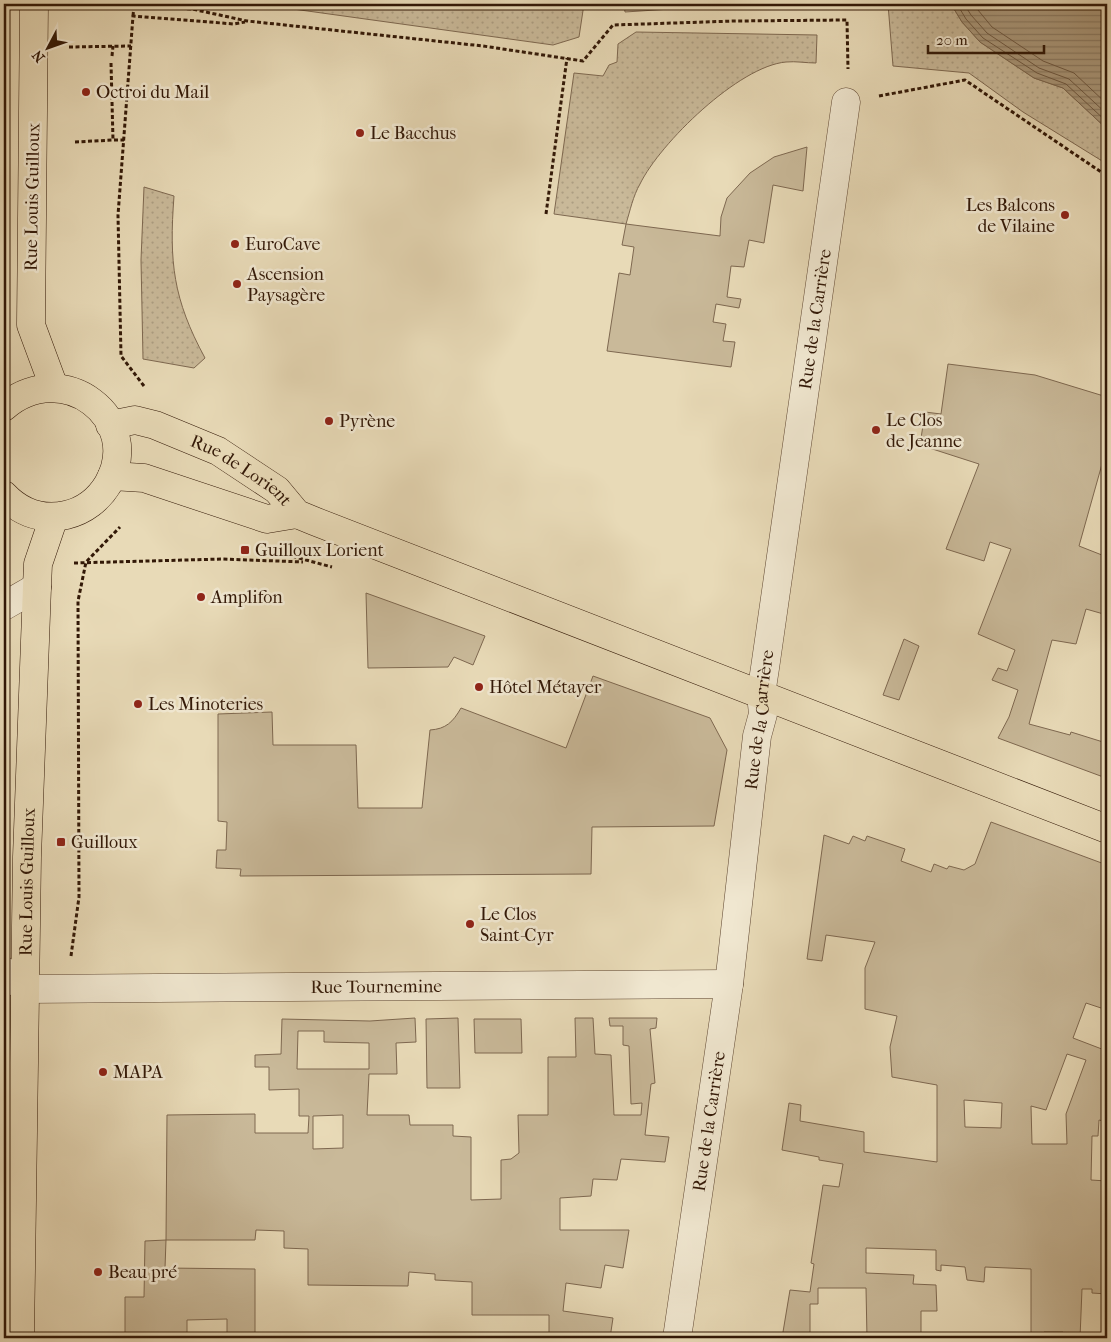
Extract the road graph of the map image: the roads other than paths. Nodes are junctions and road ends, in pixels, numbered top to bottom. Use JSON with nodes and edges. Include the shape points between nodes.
{"nodes":[{"id":1,"x":34,"y":4,"type":"edge"},
{"id":2,"x":846,"y":102,"type":"road end"},
{"id":3,"x":54,"y":387,"type":"junction"},
{"id":4,"x":6,"y":396,"type":"edge"},
{"id":5,"x":110,"y":425,"type":"junction"},
{"id":6,"x":112,"y":476,"type":"junction"},
{"id":7,"x":4,"y":497,"type":"edge"},
{"id":8,"x":297,"y":514,"type":"junction"},
{"id":9,"x":54,"y":517,"type":"junction"},
{"id":10,"x":37,"y":587,"type":"junction"},
{"id":11,"x":4,"y":606,"type":"edge"},
{"id":12,"x":762,"y":694,"type":"junction"},
{"id":13,"x":1107,"y":829,"type":"edge"},
{"id":14,"x":4,"y":971,"type":"edge"},
{"id":15,"x":728,"y":984,"type":"junction"},
{"id":16,"x":24,"y":989,"type":"junction"},
{"id":17,"x":20,"y":1338,"type":"edge"},
{"id":18,"x":677,"y":1338,"type":"edge"}],
"edges":[{"from":1,"to":3,"type":"main road","name":"Rue Louis Guilloux","via":[[31,325]]},
{"from":2,"to":12,"type":"street","name":"Rue de la Carrière"},
{"from":3,"to":4,"type":"main road"},
{"from":3,"to":5,"type":"main road","via":[[72,390],[88,398]]},
{"from":5,"to":6,"type":"main road","via":[[116,442]]},
{"from":5,"to":8,"type":"main road","name":"Rue de Lorient","via":[[135,420],[218,451],[277,490]]},
{"from":6,"to":8,"type":"main road","name":"Rue de Lorient","via":[[144,478],[267,519]]},
{"from":6,"to":9,"type":"main road","via":[[91,504],[74,513]]},
{"from":7,"to":9,"type":"main road","via":[[18,508]]},
{"from":8,"to":12,"type":"main road"},
{"from":9,"to":10,"type":"main road","name":"Rue Louis Guilloux","via":[[38,564]]},
{"from":10,"to":11,"type":"street"},
{"from":10,"to":16,"type":"main road","name":"Rue Louis Guilloux"},
{"from":12,"to":13,"type":"main road"},
{"from":12,"to":15,"type":"street","name":"Rue de la Carrière","via":[[763,714],[757,736]]},
{"from":14,"to":16,"type":"street"},
{"from":15,"to":16,"type":"street","name":"Rue Tournemine"},
{"from":15,"to":18,"type":"street","name":"Rue de la Carrière"},
{"from":16,"to":17,"type":"main road","name":"Rue Louis Guilloux"}]}
